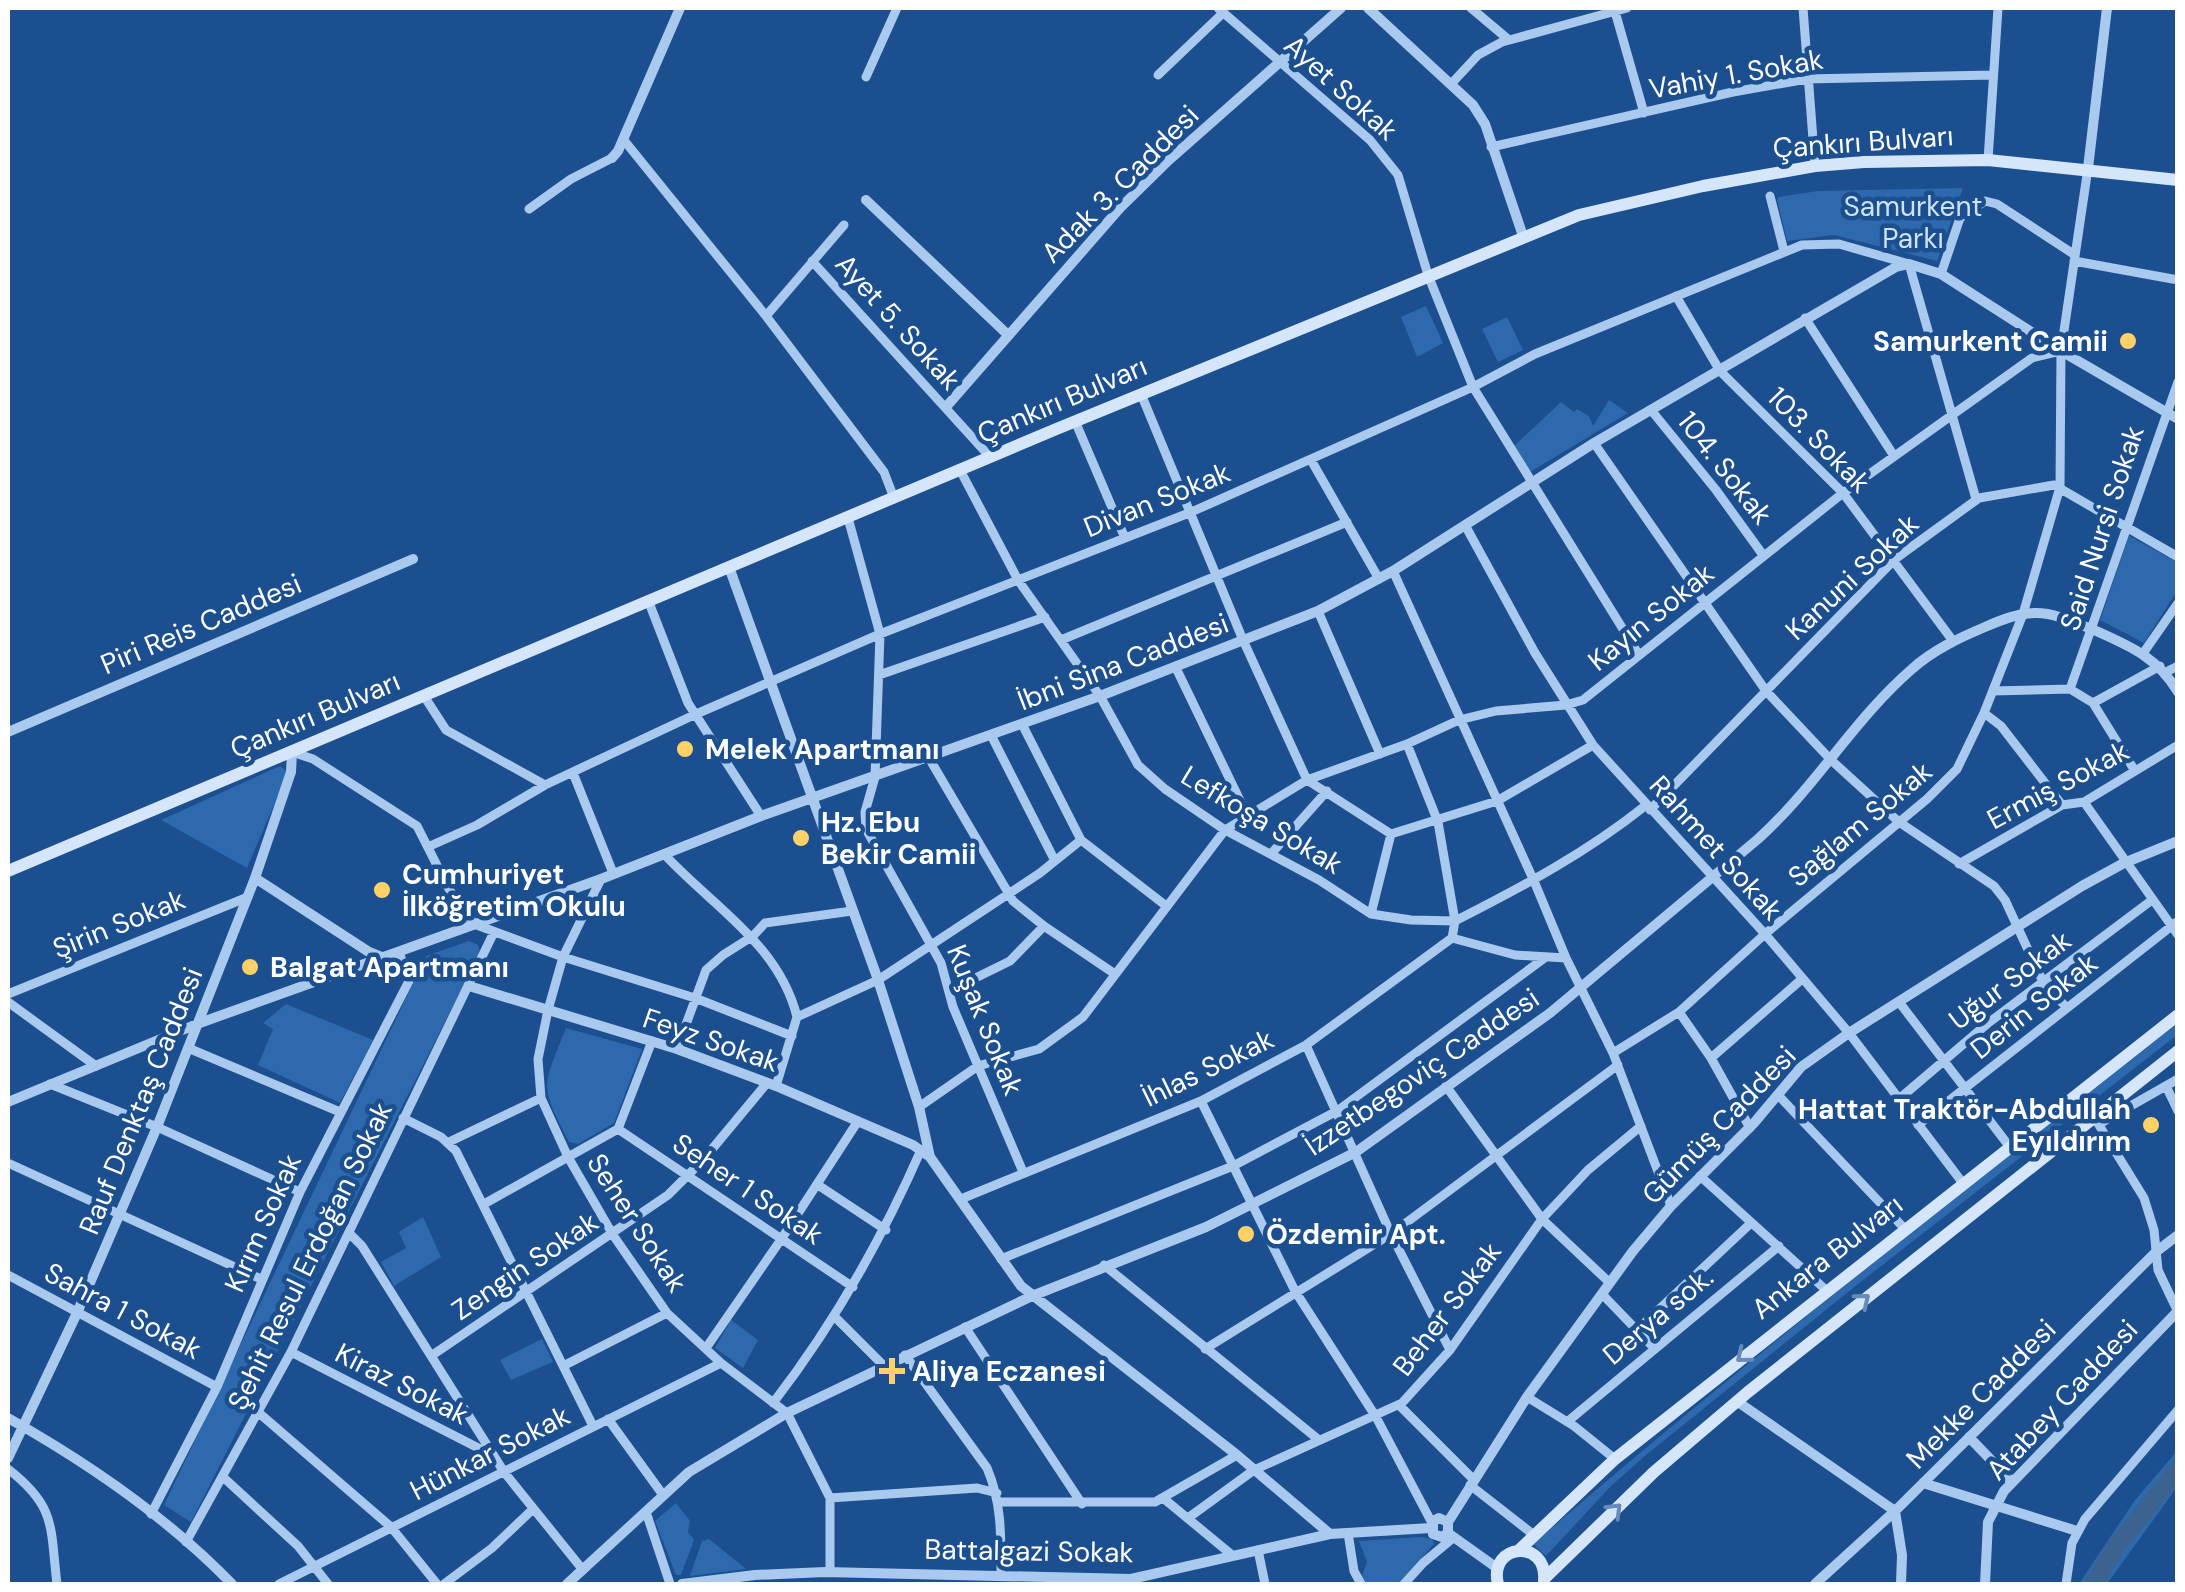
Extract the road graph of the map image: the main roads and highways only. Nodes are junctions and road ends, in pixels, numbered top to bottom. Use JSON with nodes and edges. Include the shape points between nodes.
{"nodes":[{"id":1,"x":2178,"y":180,"type":"edge"},
{"id":2,"x":8,"y":871,"type":"edge"},
{"id":3,"x":2178,"y":1015,"type":"edge"},
{"id":4,"x":2178,"y":1051,"type":"edge"},
{"id":5,"x":1518,"y":1551,"type":"junction"},
{"id":6,"x":1495,"y":1578,"type":"edge"},
{"id":7,"x":1544,"y":1581,"type":"edge"}],
"edges":[{"from":1,"to":2,"type":"main road","name":"Çankırı Bulvarı","via":[[1988,160],[1911,160],[1815,166],[1579,216]]},
{"from":3,"to":5,"type":"main road","name":"Ankara Bulvarı","one_way":true,"via":[[1615,1459]]},
{"from":7,"to":4,"type":"main road","name":"Ankara Bulvarı","one_way":true,"via":[[1654,1472]]},
{"from":5,"to":6,"type":"main road","name":"Ankara Bulvarı","via":[[1505,1556]]},
{"from":5,"to":7,"type":"main road","via":[[1540,1560]]}]}
